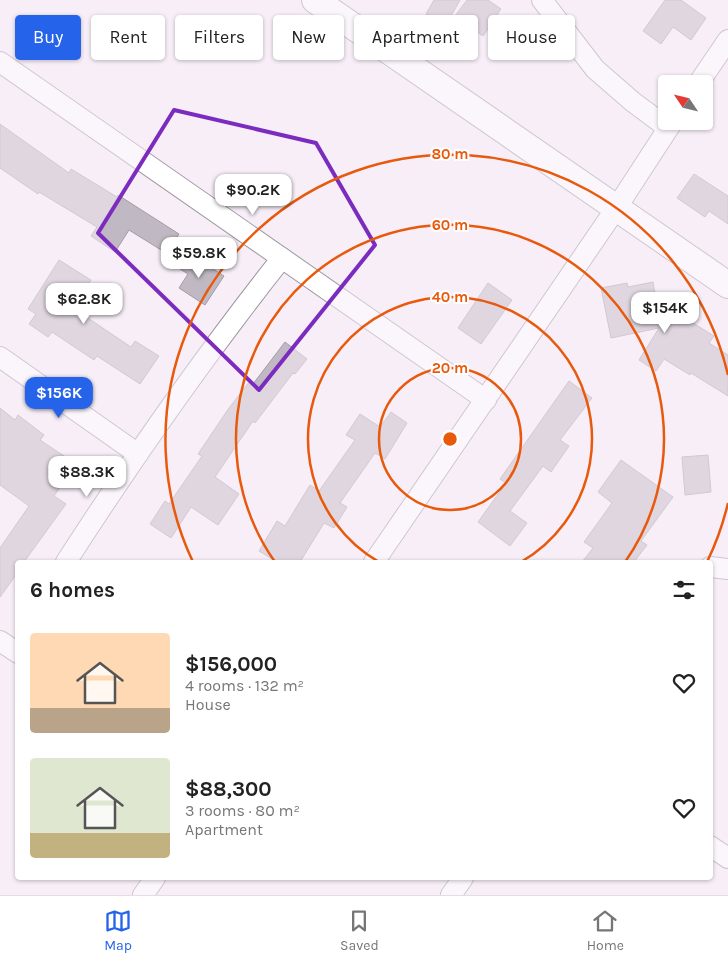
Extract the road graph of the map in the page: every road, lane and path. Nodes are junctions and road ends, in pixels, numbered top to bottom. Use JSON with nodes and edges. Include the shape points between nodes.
{"nodes":[{"id":1,"x":314,"y":0,"type":"edge"},
{"id":2,"x":542,"y":0,"type":"edge"},
{"id":3,"x":728,"y":40,"type":"edge"},
{"id":4,"x":0,"y":62,"type":"edge"},
{"id":5,"x":704,"y":75,"type":"edge"},
{"id":6,"x":658,"y":118,"type":"edge"},
{"id":7,"x":667,"y":130,"type":"edge"},
{"id":8,"x":617,"y":207,"type":"junction"},
{"id":9,"x":282,"y":258,"type":"junction"},
{"id":10,"x":728,"y":285,"type":"edge"},
{"id":11,"x":0,"y":357,"type":"edge"},
{"id":12,"x":486,"y":400,"type":"junction"},
{"id":13,"x":138,"y":454,"type":"junction"},
{"id":14,"x":67,"y":560,"type":"edge"},
{"id":15,"x":375,"y":560,"type":"edge"},
{"id":16,"x":713,"y":567,"type":"edge"},
{"id":17,"x":728,"y":569,"type":"edge"},
{"id":18,"x":713,"y":848,"type":"edge"},
{"id":19,"x":728,"y":858,"type":"edge"},
{"id":20,"x":154,"y":880,"type":"edge"},
{"id":21,"x":461,"y":880,"type":"edge"},
{"id":22,"x":143,"y":895,"type":"edge"},
{"id":23,"x":450,"y":895,"type":"edge"}],
"edges":[{"from":1,"to":8,"type":"street"},
{"from":2,"to":6,"type":"street","via":[[595,69],[633,102]]},
{"from":3,"to":5,"type":"street"},
{"from":4,"to":9,"type":"street"},
{"from":7,"to":8,"type":"street"},
{"from":8,"to":10,"type":"street"},
{"from":8,"to":12,"type":"street"},
{"from":9,"to":12,"type":"street"},
{"from":9,"to":13,"type":"street","via":[[237,315]]},
{"from":11,"to":13,"type":"street"},
{"from":12,"to":15,"type":"street"},
{"from":13,"to":14,"type":"street"},
{"from":16,"to":17,"type":"street"},
{"from":18,"to":19,"type":"street"},
{"from":20,"to":22,"type":"street"},
{"from":21,"to":23,"type":"street"}]}
